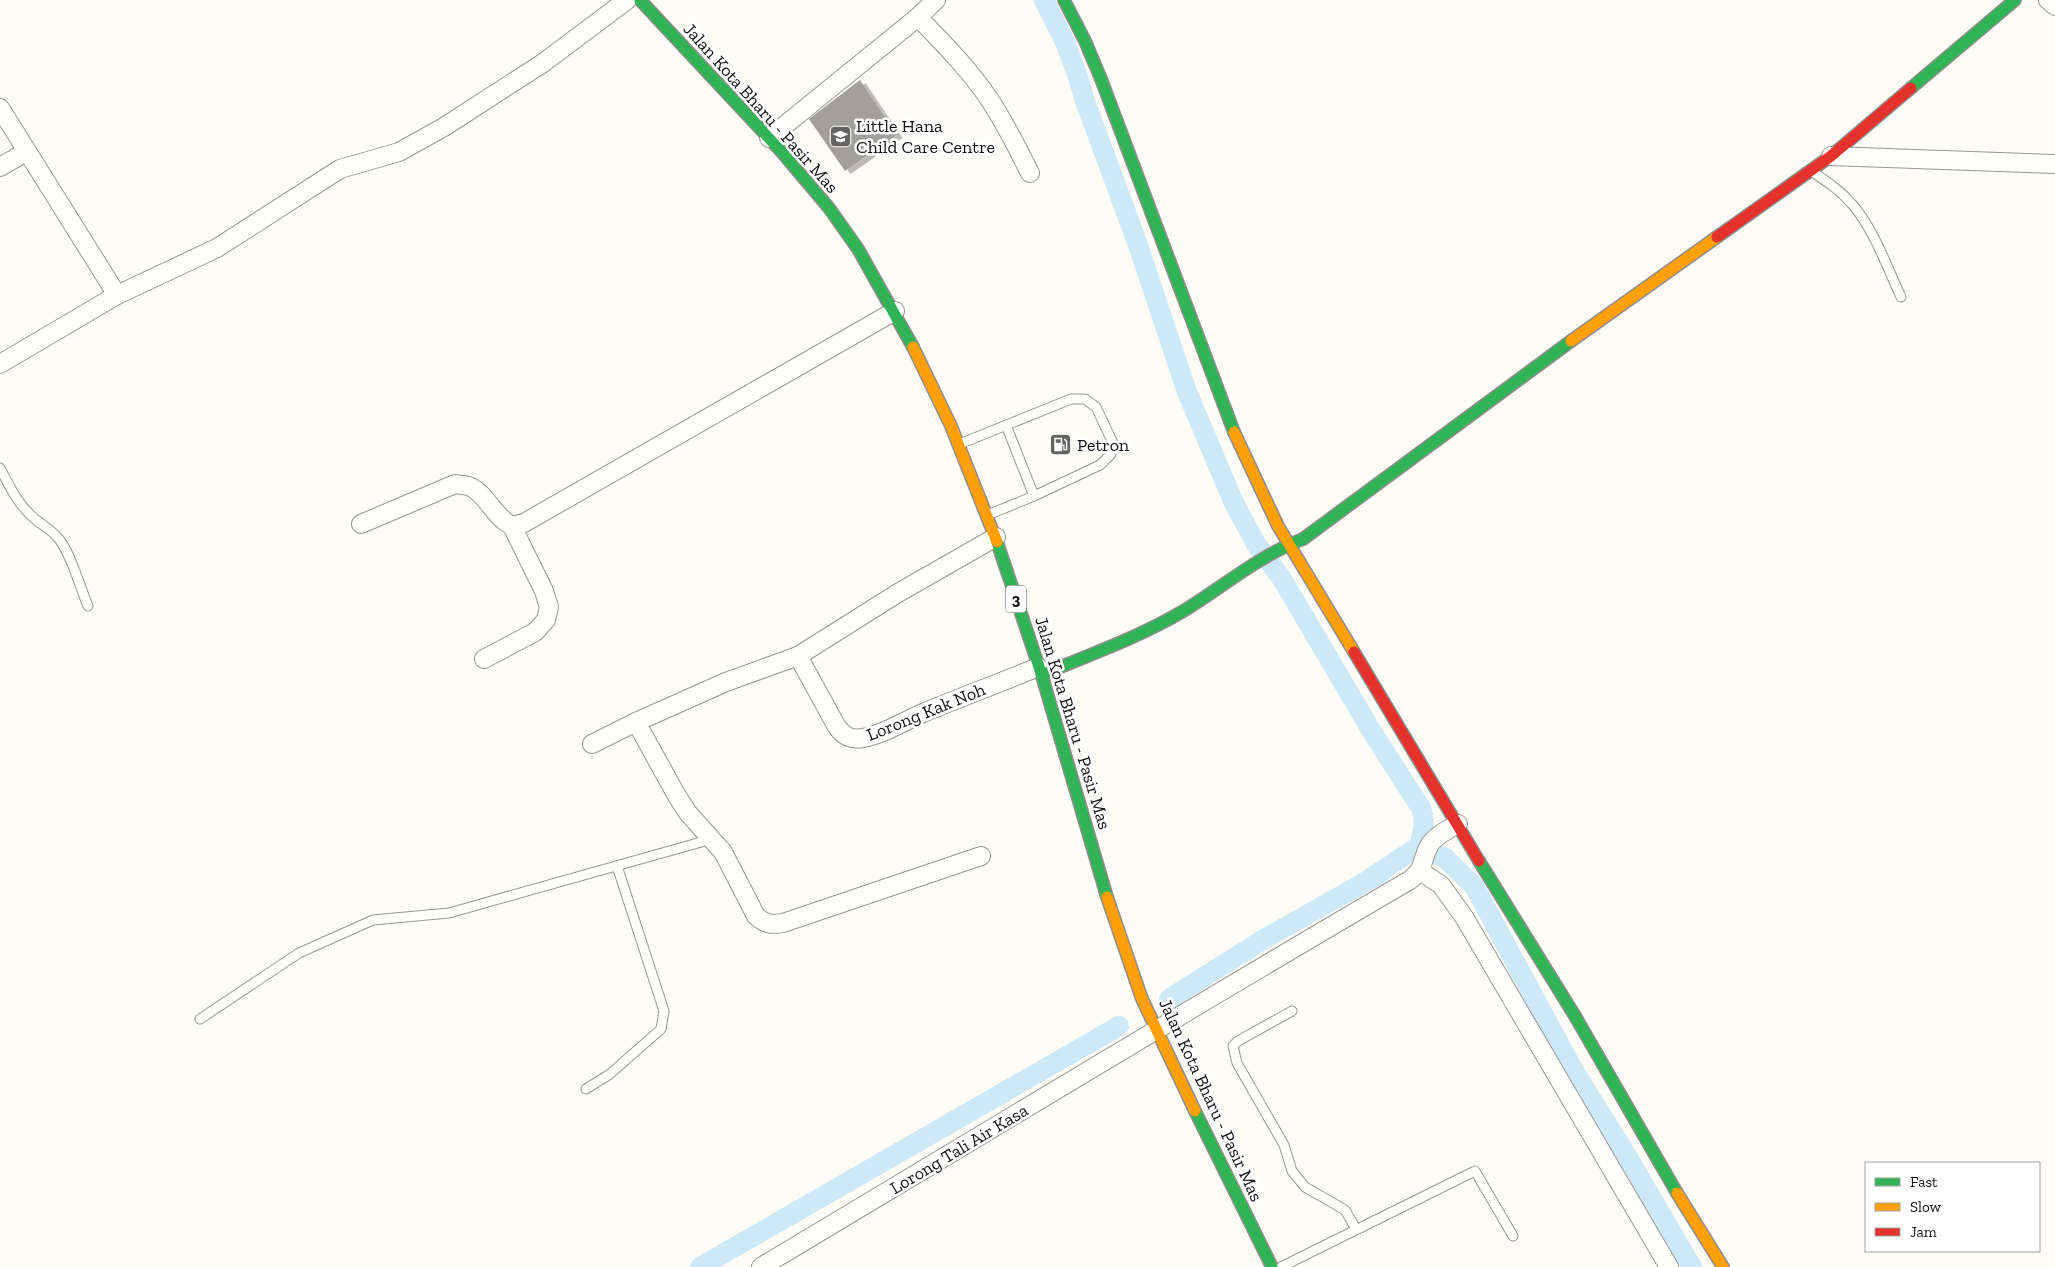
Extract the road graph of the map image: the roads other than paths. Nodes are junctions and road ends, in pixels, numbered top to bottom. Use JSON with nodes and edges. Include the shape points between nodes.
{"nodes":[{"id":1,"x":627,"y":0,"type":"edge"},
{"id":2,"x":640,"y":0,"type":"edge"},
{"id":3,"x":936,"y":0,"type":"edge"},
{"id":4,"x":1064,"y":0,"type":"edge"},
{"id":5,"x":2015,"y":0,"type":"edge"},
{"id":6,"x":2048,"y":0,"type":"edge"},
{"id":7,"x":2055,"y":6,"type":"edge"},
{"id":8,"x":918,"y":17,"type":"junction"},
{"id":9,"x":0,"y":108,"type":"edge"},
{"id":10,"x":769,"y":138,"type":"junction"},
{"id":11,"x":26,"y":152,"type":"junction"},
{"id":12,"x":1831,"y":156,"type":"junction"},
{"id":13,"x":2055,"y":164,"type":"edge"},
{"id":14,"x":0,"y":167,"type":"edge"},
{"id":15,"x":1810,"y":171,"type":"junction"},
{"id":16,"x":1030,"y":173,"type":"dead end"},
{"id":17,"x":117,"y":295,"type":"junction"},
{"id":18,"x":1901,"y":296,"type":"dead end"},
{"id":19,"x":895,"y":310,"type":"junction"},
{"id":20,"x":0,"y":364,"type":"edge"},
{"id":21,"x":1006,"y":425,"type":"junction"},
{"id":22,"x":959,"y":444,"type":"junction"},
{"id":23,"x":0,"y":468,"type":"edge"},
{"id":24,"x":1034,"y":496,"type":"junction"},
{"id":25,"x":987,"y":515,"type":"junction"},
{"id":26,"x":361,"y":524,"type":"dead end"},
{"id":27,"x":512,"y":526,"type":"junction"},
{"id":28,"x":996,"y":537,"type":"junction"},
{"id":29,"x":1284,"y":546,"type":"junction"},
{"id":30,"x":88,"y":606,"type":"dead end"},
{"id":31,"x":798,"y":656,"type":"junction"},
{"id":32,"x":484,"y":659,"type":"dead end"},
{"id":33,"x":1040,"y":671,"type":"junction"},
{"id":34,"x":636,"y":722,"type":"junction"},
{"id":35,"x":592,"y":744,"type":"dead end"},
{"id":36,"x":1453,"y":827,"type":"junction"},
{"id":37,"x":713,"y":839,"type":"junction"},
{"id":38,"x":981,"y":856,"type":"dead end"},
{"id":39,"x":617,"y":866,"type":"junction"},
{"id":40,"x":1420,"y":871,"type":"junction"},
{"id":41,"x":1292,"y":1011,"type":"dead end"},
{"id":42,"x":200,"y":1019,"type":"dead end"},
{"id":43,"x":1156,"y":1029,"type":"junction"},
{"id":44,"x":586,"y":1089,"type":"dead end"},
{"id":45,"x":1356,"y":1229,"type":"junction"},
{"id":46,"x":1512,"y":1236,"type":"dead end"},
{"id":47,"x":761,"y":1267,"type":"edge"},
{"id":48,"x":1272,"y":1267,"type":"edge"},
{"id":49,"x":1281,"y":1267,"type":"edge"},
{"id":50,"x":1669,"y":1267,"type":"edge"},
{"id":51,"x":1723,"y":1267,"type":"edge"}],
"edges":[{"from":1,"to":17,"type":"street","via":[[543,63],[444,126],[399,152],[340,169],[217,248]]},
{"from":2,"to":10,"type":"main road","name":"Jalan Kota Bharu - Pasir Mas","number":"3"},
{"from":3,"to":8,"type":"street"},
{"from":4,"to":29,"type":"main road","via":[[1101,79],[1226,413]]},
{"from":5,"to":12,"type":"main road"},
{"from":6,"to":7,"type":"street"},
{"from":8,"to":10,"type":"street"},
{"from":8,"to":16,"type":"street","via":[[988,97]]},
{"from":9,"to":11,"type":"street"},
{"from":10,"to":19,"type":"main road","name":"Jalan Kota Bharu - Pasir Mas","number":"3","via":[[810,184],[855,245]]},
{"from":11,"to":14,"type":"street"},
{"from":11,"to":17,"type":"street"},
{"from":12,"to":13,"type":"street"},
{"from":12,"to":15,"type":"main road"},
{"from":15,"to":18,"type":"lane","via":[[1853,204]]},
{"from":15,"to":29,"type":"main road","via":[[1550,356],[1303,539]]},
{"from":17,"to":20,"type":"street"},
{"from":19,"to":22,"type":"main road","name":"Jalan Kota Bharu - Pasir Mas","number":"3"},
{"from":19,"to":27,"type":"street","via":[[524,523]]},
{"from":21,"to":22,"type":"lane"},
{"from":21,"to":24,"type":"lane"},
{"from":21,"to":24,"type":"lane","via":[[1071,399],[1085,399],[1096,408],[1112,441],[1111,454],[1100,465]]},
{"from":22,"to":25,"type":"main road","name":"Jalan Kota Bharu - Pasir Mas","number":"3"},
{"from":23,"to":30,"type":"lane","via":[[16,500],[59,539]]},
{"from":24,"to":25,"type":"lane"},
{"from":25,"to":28,"type":"main road","name":"Jalan Kota Bharu - Pasir Mas","number":"3"},
{"from":26,"to":27,"type":"street","via":[[455,484],[470,487],[498,517]]},
{"from":27,"to":32,"type":"street","via":[[549,607],[546,620],[535,632]]},
{"from":28,"to":31,"type":"street"},
{"from":28,"to":33,"type":"main road","name":"Jalan Kota Bharu - Pasir Mas","number":"3"},
{"from":29,"to":33,"type":"main road","via":[[1183,611],[1094,654]]},
{"from":29,"to":36,"type":"main road"},
{"from":31,"to":33,"type":"street","name":"Lorong Kak Noh","via":[[837,727],[843,735],[851,738],[879,733]]},
{"from":31,"to":34,"type":"street","via":[[740,676]]},
{"from":33,"to":43,"type":"main road","name":"Jalan Kota Bharu - Pasir Mas","number":"3","via":[[1114,920]]},
{"from":34,"to":35,"type":"street"},
{"from":34,"to":37,"type":"street","via":[[677,796]]},
{"from":36,"to":40,"type":"street","via":[[1428,846]]},
{"from":36,"to":51,"type":"main road","via":[[1575,1016]]},
{"from":37,"to":38,"type":"street","via":[[732,866],[756,916],[772,925]]},
{"from":37,"to":39,"type":"lane"},
{"from":39,"to":42,"type":"lane","via":[[449,913],[373,920],[298,954]]},
{"from":39,"to":44,"type":"lane","via":[[664,1011],[661,1030],[610,1074]]},
{"from":40,"to":43,"type":"street","name":"Lorong Tali Air Kasa"},
{"from":40,"to":50,"type":"street","via":[[1442,885],[1464,917]]},
{"from":41,"to":45,"type":"lane","via":[[1238,1041],[1233,1046],[1234,1054],[1284,1144],[1292,1171],[1305,1187],[1344,1210]]},
{"from":43,"to":47,"type":"street","name":"Lorong Tali Air Kasa"},
{"from":43,"to":48,"type":"main road","name":"Jalan Kota Bharu - Pasir Mas","number":"3"},
{"from":45,"to":46,"type":"lane","via":[[1475,1171]]},
{"from":45,"to":49,"type":"lane"}]}
